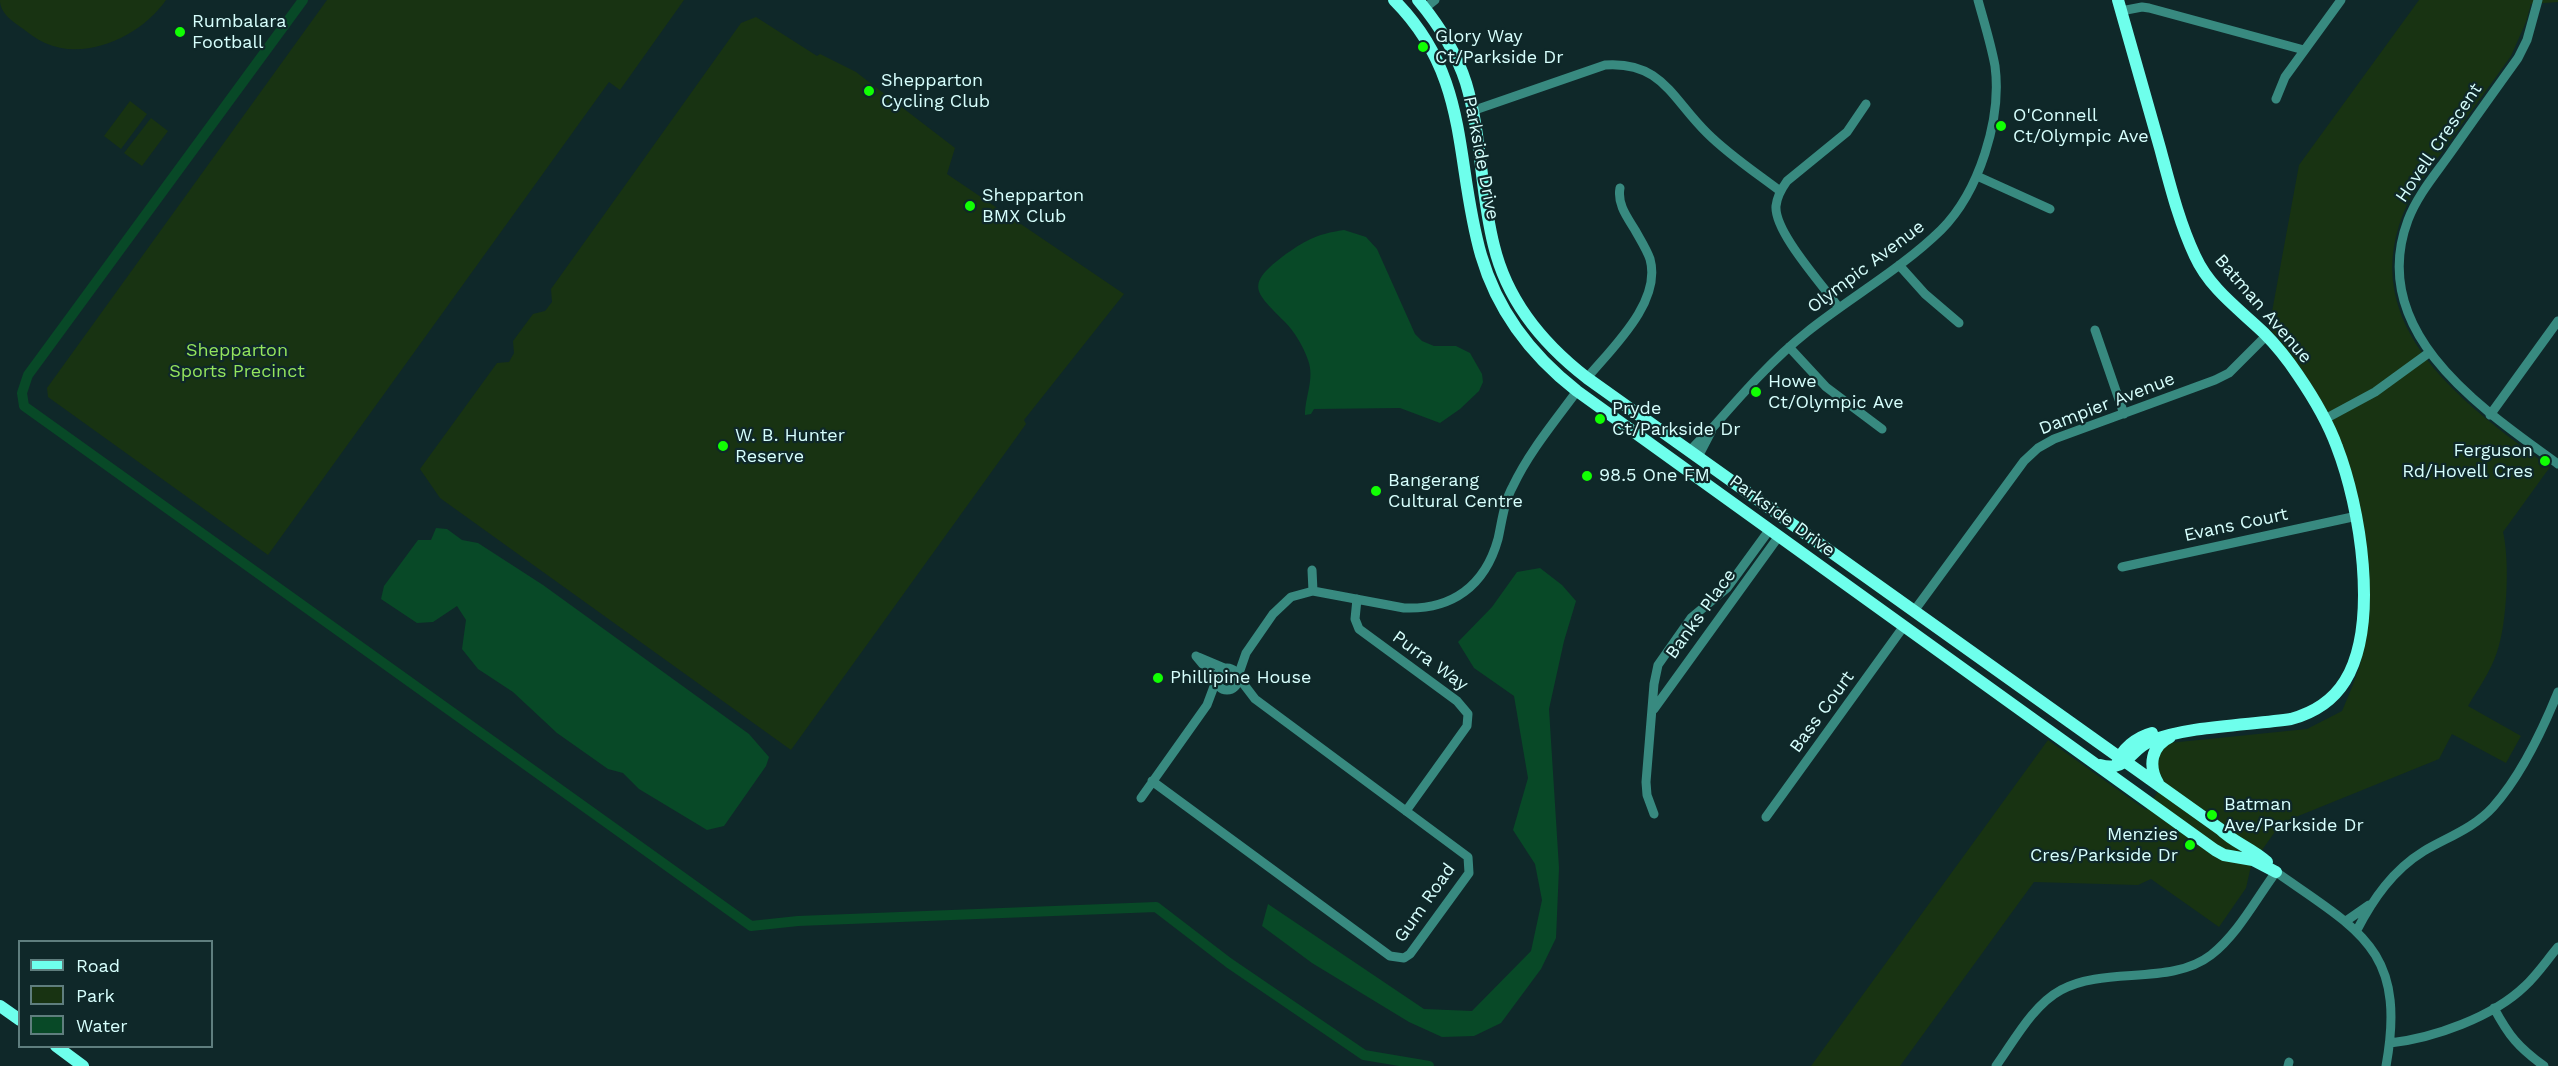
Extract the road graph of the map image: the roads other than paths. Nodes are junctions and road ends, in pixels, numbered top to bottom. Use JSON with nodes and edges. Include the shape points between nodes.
{"nodes":[{"id":1,"x":1394,"y":0,"type":"edge"},
{"id":2,"x":1435,"y":0,"type":"edge"},
{"id":3,"x":1978,"y":0,"type":"edge"},
{"id":4,"x":2341,"y":0,"type":"edge"},
{"id":5,"x":2538,"y":0,"type":"edge"},
{"id":6,"x":1422,"y":4,"type":"edge"},
{"id":7,"x":2119,"y":6,"type":"edge"},
{"id":8,"x":1412,"y":19,"type":"junction"},
{"id":9,"x":2304,"y":50,"type":"junction"},
{"id":10,"x":2276,"y":99,"type":"dead end"},
{"id":11,"x":1866,"y":104,"type":"dead end"},
{"id":12,"x":1472,"y":111,"type":"junction"},
{"id":13,"x":1456,"y":116,"type":"junction"},
{"id":14,"x":1977,"y":176,"type":"junction"},
{"id":15,"x":1620,"y":188,"type":"dead end"},
{"id":16,"x":1780,"y":191,"type":"junction"},
{"id":17,"x":2050,"y":209,"type":"dead end"},
{"id":18,"x":1899,"y":265,"type":"junction"},
{"id":19,"x":1839,"y":308,"type":"junction"},
{"id":20,"x":2558,"y":321,"type":"edge"},
{"id":21,"x":1959,"y":323,"type":"dead end"},
{"id":22,"x":2095,"y":330,"type":"dead end"},
{"id":23,"x":2266,"y":336,"type":"junction"},
{"id":24,"x":1789,"y":347,"type":"junction"},
{"id":25,"x":2430,"y":352,"type":"junction"},
{"id":26,"x":1587,"y":378,"type":"junction"},
{"id":27,"x":1577,"y":391,"type":"junction"},
{"id":28,"x":2124,"y":414,"type":"junction"},
{"id":29,"x":2490,"y":415,"type":"junction"},
{"id":30,"x":2325,"y":420,"type":"junction"},
{"id":31,"x":1882,"y":429,"type":"dead end"},
{"id":32,"x":1694,"y":454,"type":"junction"},
{"id":33,"x":2558,"y":464,"type":"edge"},
{"id":34,"x":1684,"y":468,"type":"junction"},
{"id":35,"x":2357,"y":516,"type":"junction"},
{"id":36,"x":1784,"y":519,"type":"junction"},
{"id":37,"x":1774,"y":532,"type":"junction"},
{"id":38,"x":2122,"y":567,"type":"dead end"},
{"id":39,"x":1312,"y":570,"type":"dead end"},
{"id":40,"x":1736,"y":586,"type":"junction"},
{"id":41,"x":1313,"y":591,"type":"junction"},
{"id":42,"x":1358,"y":599,"type":"junction"},
{"id":43,"x":1711,"y":603,"type":"junction"},
{"id":44,"x":1914,"y":611,"type":"junction"},
{"id":45,"x":1722,"y":613,"type":"junction"},
{"id":46,"x":1904,"y":626,"type":"junction"},
{"id":47,"x":1246,"y":653,"type":"junction"},
{"id":48,"x":1225,"y":668,"type":"junction"},
{"id":49,"x":1238,"y":677,"type":"junction"},
{"id":50,"x":1216,"y":681,"type":"junction"},
{"id":51,"x":1229,"y":690,"type":"junction"},
{"id":52,"x":2558,"y":692,"type":"edge"},
{"id":53,"x":1255,"y":699,"type":"junction"},
{"id":54,"x":1208,"y":705,"type":"junction"},
{"id":55,"x":1652,"y":714,"type":"junction"},
{"id":56,"x":2180,"y":734,"type":"junction"},
{"id":57,"x":2121,"y":761,"type":"junction"},
{"id":58,"x":2095,"y":764,"type":"junction"},
{"id":59,"x":1152,"y":782,"type":"junction"},
{"id":60,"x":2161,"y":786,"type":"junction"},
{"id":61,"x":1141,"y":798,"type":"dead end"},
{"id":62,"x":1406,"y":811,"type":"junction"},
{"id":63,"x":1654,"y":814,"type":"dead end"},
{"id":64,"x":1766,"y":817,"type":"dead end"},
{"id":65,"x":2190,"y":831,"type":"junction"},
{"id":66,"x":2276,"y":872,"type":"junction"},
{"id":67,"x":2371,"y":904,"type":"junction"},
{"id":68,"x":2346,"y":921,"type":"junction"},
{"id":69,"x":2357,"y":930,"type":"junction"},
{"id":70,"x":2558,"y":947,"type":"edge"},
{"id":71,"x":0,"y":1006,"type":"edge"},
{"id":72,"x":2494,"y":1008,"type":"junction"},
{"id":73,"x":18,"y":1019,"type":"edge"},
{"id":74,"x":2391,"y":1031,"type":"junction"},
{"id":75,"x":2415,"y":1038,"type":"junction"},
{"id":76,"x":2390,"y":1043,"type":"junction"},
{"id":77,"x":57,"y":1048,"type":"edge"},
{"id":78,"x":83,"y":1066,"type":"edge"},
{"id":79,"x":1996,"y":1066,"type":"edge"},
{"id":80,"x":2386,"y":1066,"type":"edge"},
{"id":81,"x":2544,"y":1066,"type":"edge"}],
"edges":[{"from":1,"to":8,"type":"street","name":"Parkside Drive"},
{"from":2,"to":6,"type":"street"},
{"from":3,"to":14,"type":"street","name":"Olympic Avenue","via":[[1995,68],[1995,99],[1990,135]]},
{"from":4,"to":9,"type":"street"},
{"from":5,"to":25,"type":"street","name":"Hovell Crescent","via":[[2518,58],[2423,191],[2408,220],[2399,259],[2403,298],[2416,332]]},
{"from":6,"to":8,"type":"street"},
{"from":6,"to":12,"type":"street","name":"Parkside Drive","via":[[1458,62]]},
{"from":7,"to":9,"type":"street","via":[[2149,8]]},
{"from":7,"to":23,"type":"street","name":"Batman Avenue","via":[[2177,210],[2196,258],[2210,281]]},
{"from":8,"to":13,"type":"street","name":"Parkside Drive","via":[[1433,52]]},
{"from":9,"to":10,"type":"street","via":[[2282,82]]},
{"from":11,"to":16,"type":"street","via":[[1847,132]]},
{"from":12,"to":13,"type":"street"},
{"from":12,"to":16,"type":"street","via":[[1605,65],[1641,68],[1667,86],[1725,150]]},
{"from":12,"to":26,"type":"street","name":"Parkside Drive","via":[[1489,224],[1508,285],[1550,347]]},
{"from":13,"to":27,"type":"street","name":"Parkside Drive","via":[[1481,254],[1496,293],[1535,353]]},
{"from":14,"to":17,"type":"street"},
{"from":14,"to":18,"type":"street","name":"Olympic Avenue","via":[[1943,228]]},
{"from":15,"to":26,"type":"street","via":[[1621,205],[1650,259],[1649,295]]},
{"from":16,"to":19,"type":"street","via":[[1776,205],[1780,228]]},
{"from":18,"to":19,"type":"street","name":"Olympic Avenue"},
{"from":18,"to":21,"type":"street","via":[[1924,294]]},
{"from":19,"to":24,"type":"street","name":"Olympic Avenue"},
{"from":20,"to":29,"type":"street"},
{"from":22,"to":28,"type":"street"},
{"from":23,"to":28,"type":"street","name":"Dampier Avenue","via":[[2229,373]]},
{"from":23,"to":30,"type":"street","name":"Batman Avenue","via":[[2299,376]]},
{"from":24,"to":31,"type":"street","via":[[1826,387]]},
{"from":24,"to":32,"type":"street","name":"Olympic Avenue","via":[[1744,392]]},
{"from":25,"to":29,"type":"street","name":"Hovell Crescent"},
{"from":25,"to":30,"type":"street","via":[[2375,392]]},
{"from":26,"to":27,"type":"street"},
{"from":26,"to":32,"type":"street","name":"Parkside Drive"},
{"from":27,"to":34,"type":"street","name":"Parkside Drive"},
{"from":27,"to":42,"type":"street","via":[[1522,468],[1508,498],[1493,554],[1473,584],[1452,601],[1435,607],[1404,608]]},
{"from":28,"to":44,"type":"street","name":"Dampier Avenue","via":[[2054,439],[2031,454]]},
{"from":29,"to":33,"type":"street","name":"Hovell Crescent"},
{"from":30,"to":35,"type":"street","name":"Batman Avenue","via":[[2337,446]]},
{"from":32,"to":34,"type":"street"},
{"from":32,"to":36,"type":"street","name":"Parkside Drive"},
{"from":34,"to":37,"type":"street","name":"Parkside Drive"},
{"from":35,"to":38,"type":"street","name":"Evans Court"},
{"from":35,"to":56,"type":"street","name":"Batman Avenue","via":[[2362,563],[2361,625],[2352,666],[2335,695],[2307,715]]},
{"from":36,"to":37,"type":"street"},
{"from":36,"to":44,"type":"street","name":"Parkside Drive"},
{"from":37,"to":40,"type":"street","name":"Banks Place"},
{"from":37,"to":46,"type":"street","name":"Parkside Drive"},
{"from":39,"to":41,"type":"street"},
{"from":40,"to":43,"type":"street","name":"Banks Place"},
{"from":40,"to":45,"type":"street","name":"Banks Place"},
{"from":41,"to":42,"type":"street"},
{"from":41,"to":47,"type":"street","via":[[1283,603]]},
{"from":42,"to":62,"type":"street","name":"Purra Way","via":[[1355,619],[1359,629],[1457,701],[1467,714],[1467,726]]},
{"from":43,"to":45,"type":"street"},
{"from":43,"to":55,"type":"street","name":"Banks Place","via":[[1689,621],[1659,662]]},
{"from":44,"to":46,"type":"street"},
{"from":44,"to":57,"type":"street","name":"Parkside Drive"},
{"from":45,"to":55,"type":"street","name":"Banks Place"},
{"from":46,"to":58,"type":"street","name":"Parkside Drive"},
{"from":46,"to":64,"type":"street","name":"Bass Court"},
{"from":47,"to":48,"type":"street"},
{"from":47,"to":49,"type":"street"},
{"from":48,"to":49,"type":"street","via":[[1233,669]]},
{"from":48,"to":50,"type":"street","via":[[1217,674]]},
{"from":48,"to":50,"type":"street","via":[[1196,656]]},
{"from":49,"to":51,"type":"street","via":[[1236,686]]},
{"from":49,"to":53,"type":"street","name":"Gum Road"},
{"from":50,"to":51,"type":"street"},
{"from":50,"to":54,"type":"street"},
{"from":51,"to":53,"type":"street","name":"Gum Road"},
{"from":51,"to":54,"type":"street"},
{"from":52,"to":67,"type":"street","via":[[2531,749],[2493,807],[2471,826],[2401,868]]},
{"from":53,"to":62,"type":"street","name":"Gum Road"},
{"from":54,"to":59,"type":"street"},
{"from":55,"to":63,"type":"street","name":"Banks Place","via":[[1646,788]]},
{"from":56,"to":57,"type":"street","name":"Batman Avenue","via":[[2165,731],[2145,735],[2129,746]]},
{"from":56,"to":60,"type":"street","via":[[2162,742],[2153,756],[2154,775]]},
{"from":57,"to":58,"type":"street","via":[[2107,767]]},
{"from":57,"to":60,"type":"street","name":"Parkside Drive"},
{"from":57,"to":65,"type":"street","via":[[2125,776]]},
{"from":58,"to":65,"type":"street","name":"Parkside Drive"},
{"from":59,"to":61,"type":"street"},
{"from":59,"to":62,"type":"street","name":"Gum Road","via":[[1397,959],[1410,954],[1463,882],[1470,864],[1463,851]]},
{"from":60,"to":66,"type":"street","name":"Parkside Drive","via":[[2233,841],[2261,856]]},
{"from":65,"to":66,"type":"street","name":"Parkside Drive","via":[[2222,855],[2250,859]]},
{"from":66,"to":68,"type":"street","name":"Parkside Drive"},
{"from":66,"to":79,"type":"street","via":[[2231,935],[2211,955],[2180,969],[2061,989],[2045,1001]]},
{"from":67,"to":68,"type":"street"},
{"from":67,"to":69,"type":"street"},
{"from":68,"to":69,"type":"street","name":"Parkside Drive"},
{"from":69,"to":74,"type":"street","name":"Parkside Drive","via":[[2387,980],[2392,1004]]},
{"from":70,"to":72,"type":"street","via":[[2524,987]]},
{"from":71,"to":73,"type":"street"},
{"from":72,"to":75,"type":"street","via":[[2435,1034]]},
{"from":72,"to":81,"type":"street","via":[[2508,1033]]},
{"from":74,"to":75,"type":"street"},
{"from":74,"to":76,"type":"street","name":"Parkside Drive"},
{"from":75,"to":76,"type":"street"},
{"from":76,"to":80,"type":"street","name":"Parkside Drive"},
{"from":77,"to":78,"type":"street"}]}
